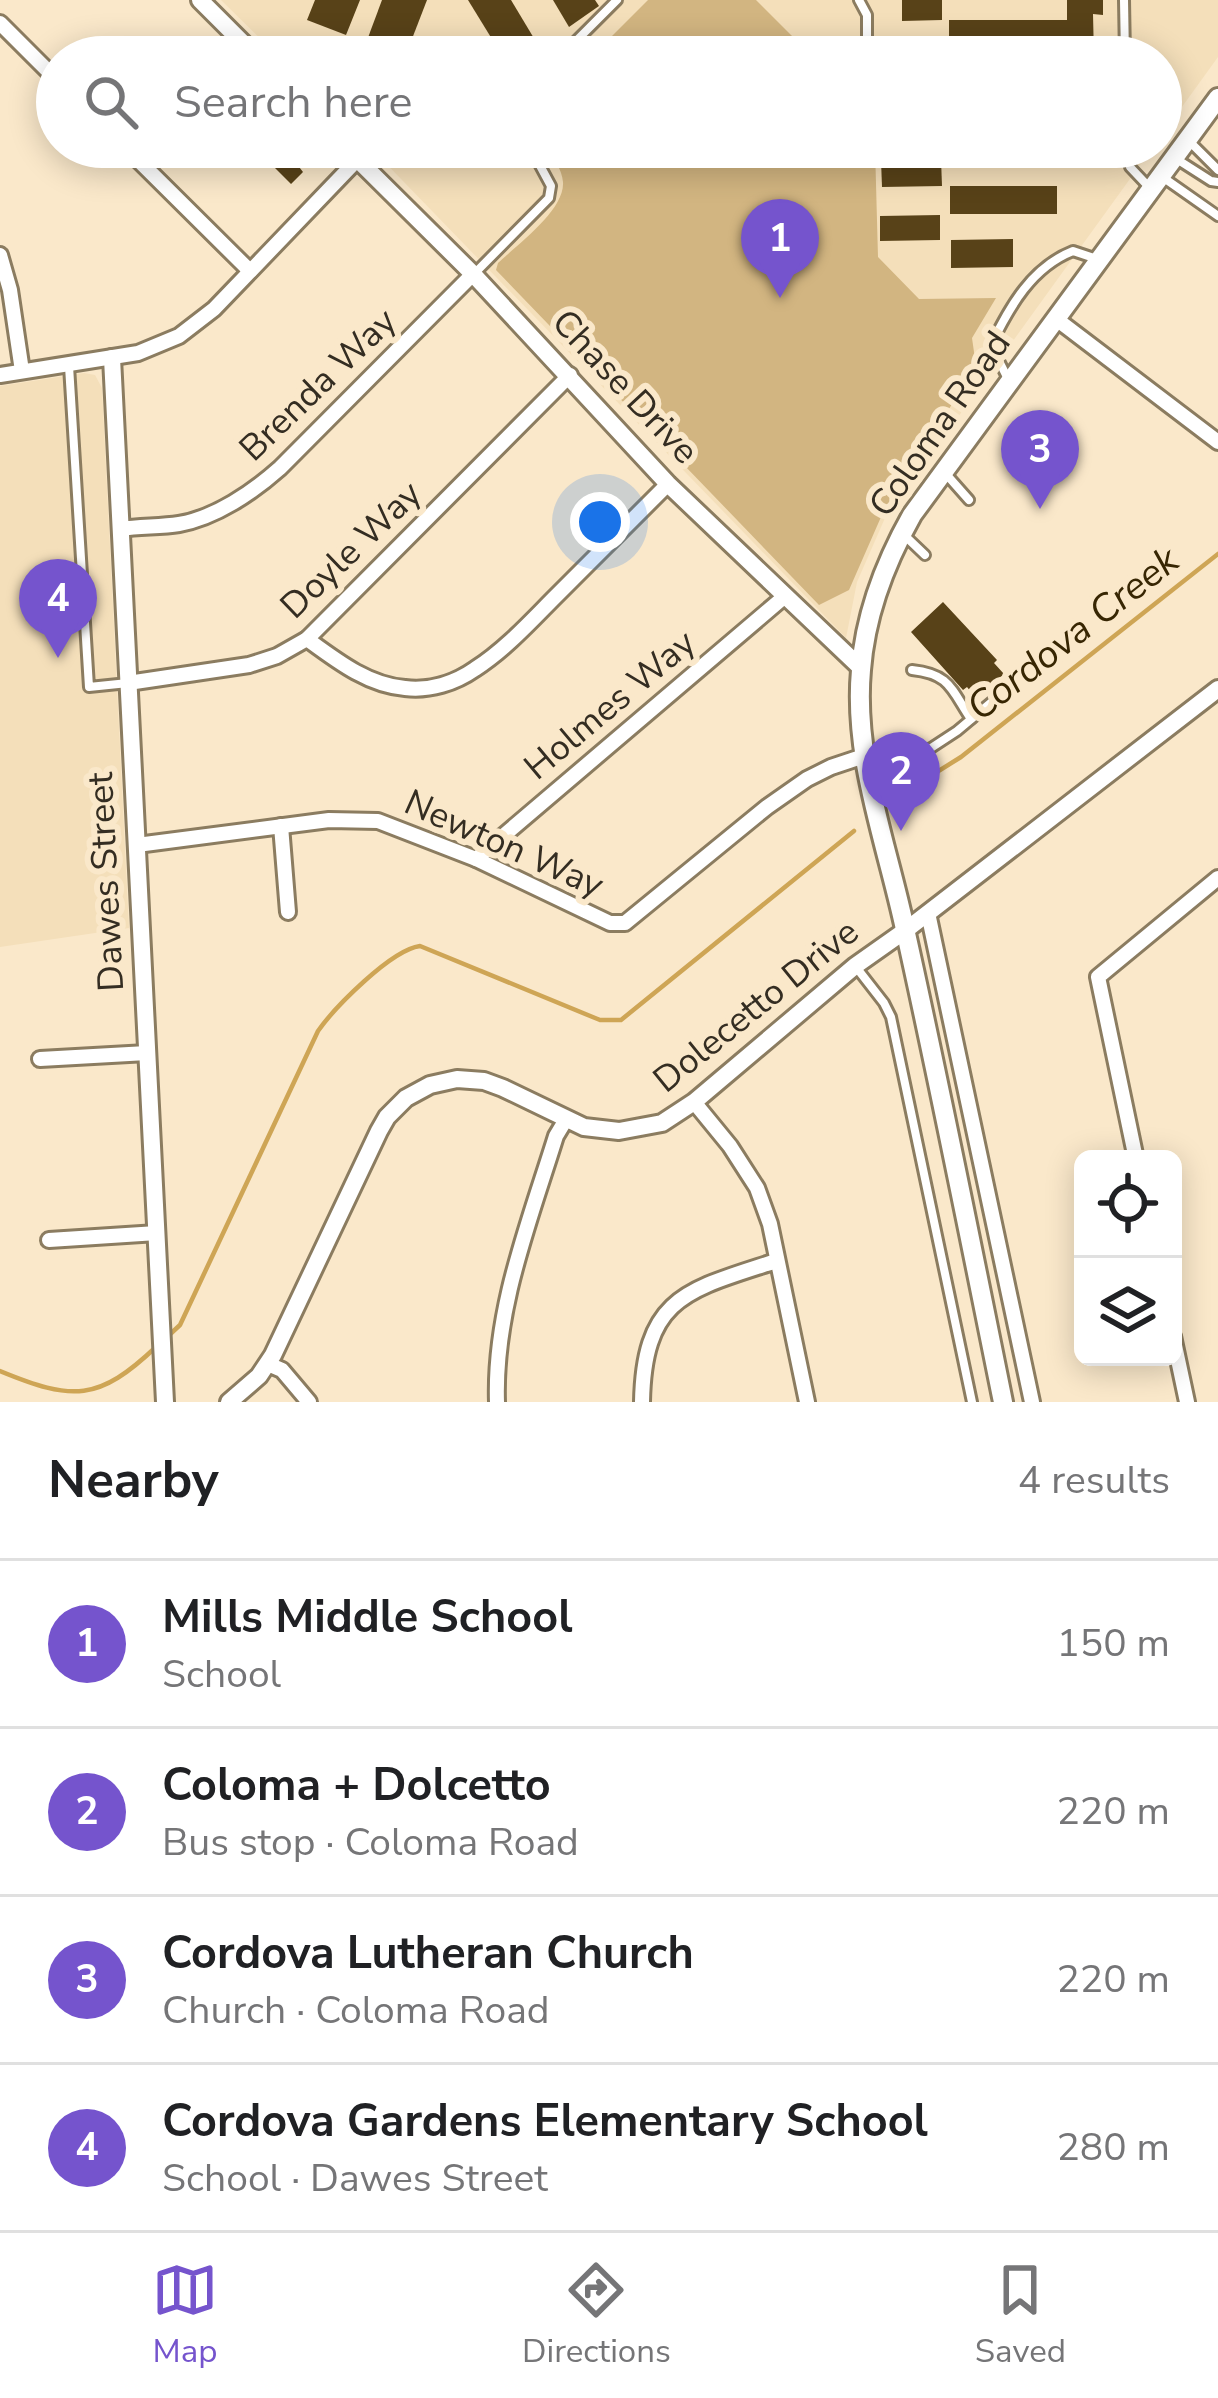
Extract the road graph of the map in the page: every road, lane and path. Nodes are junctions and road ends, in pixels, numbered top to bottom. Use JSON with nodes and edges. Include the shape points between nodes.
{"nodes":[{"id":1,"x":200,"y":0,"type":"edge"},
{"id":2,"x":617,"y":0,"type":"edge"},
{"id":3,"x":859,"y":0,"type":"edge"},
{"id":4,"x":1124,"y":0,"type":"edge"},
{"id":5,"x":0,"y":23,"type":"edge"},
{"id":6,"x":236,"y":36,"type":"edge"},
{"id":7,"x":581,"y":36,"type":"edge"},
{"id":8,"x":867,"y":36,"type":"edge"},
{"id":9,"x":1125,"y":36,"type":"edge"},
{"id":10,"x":36,"y":59,"type":"edge"},
{"id":11,"x":1218,"y":98,"type":"edge"},
{"id":12,"x":1187,"y":139,"type":"junction"},
{"id":13,"x":1182,"y":146,"type":"edge"},
{"id":14,"x":1182,"y":163,"type":"edge"},
{"id":15,"x":146,"y":168,"type":"edge"},
{"id":16,"x":343,"y":168,"type":"edge"},
{"id":17,"x":374,"y":168,"type":"edge"},
{"id":18,"x":541,"y":168,"type":"edge"},
{"id":19,"x":1132,"y":168,"type":"edge"},
{"id":20,"x":1166,"y":168,"type":"edge"},
{"id":21,"x":1218,"y":170,"type":"edge"},
{"id":22,"x":1155,"y":182,"type":"junction"},
{"id":23,"x":1218,"y":182,"type":"edge"},
{"id":24,"x":1218,"y":216,"type":"edge"},
{"id":25,"x":0,"y":256,"type":"edge"},
{"id":26,"x":1098,"y":260,"type":"junction"},
{"id":27,"x":250,"y":271,"type":"junction"},
{"id":28,"x":473,"y":274,"type":"junction"},
{"id":29,"x":1055,"y":318,"type":"junction"},
{"id":30,"x":112,"y":358,"type":"junction"},
{"id":31,"x":69,"y":364,"type":"junction"},
{"id":32,"x":22,"y":371,"type":"junction"},
{"id":33,"x":0,"y":375,"type":"edge"},
{"id":34,"x":570,"y":375,"type":"junction"},
{"id":35,"x":1009,"y":381,"type":"junction"},
{"id":36,"x":1218,"y":442,"type":"edge"},
{"id":37,"x":943,"y":471,"type":"junction"},
{"id":38,"x":668,"y":484,"type":"junction"},
{"id":39,"x":969,"y":500,"type":"dead end"},
{"id":40,"x":121,"y":529,"type":"junction"},
{"id":41,"x":902,"y":532,"type":"junction"},
{"id":42,"x":925,"y":555,"type":"dead end"},
{"id":43,"x":784,"y":597,"type":"junction"},
{"id":44,"x":308,"y":639,"type":"junction"},
{"id":45,"x":861,"y":668,"type":"junction"},
{"id":46,"x":911,"y":670,"type":"dead end"},
{"id":47,"x":1025,"y":674,"type":"dead end"},
{"id":48,"x":128,"y":682,"type":"junction"},
{"id":49,"x":1218,"y":691,"type":"edge"},
{"id":50,"x":971,"y":719,"type":"junction"},
{"id":51,"x":865,"y":764,"type":"junction"},
{"id":52,"x":281,"y":826,"type":"junction"},
{"id":53,"x":137,"y":845,"type":"junction"},
{"id":54,"x":476,"y":859,"type":"junction"},
{"id":55,"x":1218,"y":878,"type":"edge"},
{"id":56,"x":288,"y":912,"type":"dead end"},
{"id":57,"x":928,"y":913,"type":"junction"},
{"id":58,"x":905,"y":931,"type":"junction"},
{"id":59,"x":855,"y":966,"type":"junction"},
{"id":60,"x":147,"y":1053,"type":"junction"},
{"id":61,"x":40,"y":1058,"type":"dead end"},
{"id":62,"x":694,"y":1102,"type":"junction"},
{"id":63,"x":565,"y":1120,"type":"junction"},
{"id":64,"x":1134,"y":1150,"type":"edge"},
{"id":65,"x":157,"y":1233,"type":"junction"},
{"id":66,"x":49,"y":1240,"type":"dead end"},
{"id":67,"x":776,"y":1261,"type":"junction"},
{"id":68,"x":268,"y":1364,"type":"junction"},
{"id":69,"x":1179,"y":1366,"type":"edge"},
{"id":70,"x":165,"y":1402,"type":"edge"},
{"id":71,"x":229,"y":1402,"type":"edge"},
{"id":72,"x":309,"y":1402,"type":"edge"},
{"id":73,"x":496,"y":1402,"type":"edge"},
{"id":74,"x":642,"y":1402,"type":"edge"},
{"id":75,"x":807,"y":1402,"type":"edge"},
{"id":76,"x":972,"y":1402,"type":"edge"},
{"id":77,"x":1004,"y":1402,"type":"edge"},
{"id":78,"x":1032,"y":1402,"type":"edge"},
{"id":79,"x":1187,"y":1402,"type":"edge"}],
"edges":[{"from":1,"to":6,"type":"street"},
{"from":2,"to":7,"type":"lane"},
{"from":3,"to":8,"type":"lane"},
{"from":4,"to":9,"type":"lane"},
{"from":5,"to":10,"type":"street"},
{"from":11,"to":12,"type":"main road","name":"Coloma Road"},
{"from":12,"to":13,"type":"main road","name":"Coloma Road"},
{"from":12,"to":21,"type":"lane"},
{"from":14,"to":23,"type":"lane"},
{"from":15,"to":27,"type":"street"},
{"from":16,"to":27,"type":"street"},
{"from":17,"to":28,"type":"street","name":"Chase Drive"},
{"from":18,"to":28,"type":"lane","via":[[549,198]]},
{"from":19,"to":22,"type":"lane"},
{"from":20,"to":22,"type":"main road","name":"Coloma Road"},
{"from":22,"to":24,"type":"lane"},
{"from":22,"to":26,"type":"main road","name":"Coloma Road"},
{"from":25,"to":32,"type":"street"},
{"from":26,"to":29,"type":"main road","name":"Coloma Road"},
{"from":26,"to":35,"type":"lane","via":[[1073,251],[1049,261],[1008,310],[991,344]]},
{"from":27,"to":30,"type":"street","via":[[179,336]]},
{"from":28,"to":34,"type":"street","name":"Chase Drive"},
{"from":28,"to":40,"type":"street","name":"Brenda Way","via":[[249,492],[180,524]]},
{"from":29,"to":35,"type":"main road","name":"Coloma Road"},
{"from":29,"to":36,"type":"street"},
{"from":30,"to":31,"type":"street"},
{"from":30,"to":40,"type":"street","name":"Dawes Street"},
{"from":31,"to":32,"type":"street"},
{"from":31,"to":48,"type":"lane","via":[[89,687]]},
{"from":32,"to":33,"type":"street"},
{"from":34,"to":38,"type":"street","name":"Chase Drive"},
{"from":34,"to":44,"type":"street","name":"Doyle Way"},
{"from":35,"to":37,"type":"main road","name":"Coloma Road"},
{"from":37,"to":39,"type":"lane"},
{"from":37,"to":41,"type":"main road","name":"Coloma Road"},
{"from":38,"to":43,"type":"street","name":"Chase Drive"},
{"from":38,"to":44,"type":"street","via":[[497,654],[443,685],[406,688],[364,677]]},
{"from":40,"to":48,"type":"street","name":"Dawes Street"},
{"from":41,"to":42,"type":"lane"},
{"from":41,"to":45,"type":"main road","name":"Coloma Road","via":[[876,595]]},
{"from":43,"to":45,"type":"street","name":"Chase Drive"},
{"from":43,"to":54,"type":"street","name":"Holmes Way"},
{"from":44,"to":48,"type":"street","name":"Doyle Way","via":[[249,665]]},
{"from":45,"to":51,"type":"main road","name":"Coloma Road"},
{"from":46,"to":50,"type":"lane","via":[[945,680]]},
{"from":47,"to":50,"type":"lane"},
{"from":48,"to":53,"type":"street","name":"Dawes Street"},
{"from":49,"to":57,"type":"street","name":"Dolecetto Drive"},
{"from":50,"to":51,"type":"lane","via":[[931,748]]},
{"from":51,"to":54,"type":"street","name":"Newton Way","via":[[831,766],[807,779],[625,923]]},
{"from":51,"to":58,"type":"main road","name":"Coloma Road"},
{"from":52,"to":53,"type":"street","name":"Newton Way"},
{"from":52,"to":54,"type":"street","name":"Newton Way","via":[[379,821]]},
{"from":52,"to":56,"type":"street"},
{"from":53,"to":60,"type":"street","name":"Dawes Street"},
{"from":55,"to":64,"type":"street","via":[[1097,977]]},
{"from":57,"to":58,"type":"street","name":"Dolecetto Drive"},
{"from":57,"to":78,"type":"street"},
{"from":58,"to":59,"type":"street","name":"Dolecetto Drive"},
{"from":58,"to":77,"type":"main road","name":"Coloma Road"},
{"from":59,"to":62,"type":"street","name":"Dolecetto Drive"},
{"from":59,"to":76,"type":"lane","via":[[891,1017]]},
{"from":60,"to":61,"type":"street"},
{"from":60,"to":65,"type":"street","name":"Dawes Street"},
{"from":62,"to":63,"type":"street","name":"Dolecetto Drive","via":[[649,1127],[602,1130]]},
{"from":62,"to":67,"type":"street","via":[[757,1188]]},
{"from":63,"to":68,"type":"street","name":"Dolecetto Drive","via":[[484,1082],[444,1081],[406,1098],[379,1131]]},
{"from":63,"to":73,"type":"street","via":[[506,1301]]},
{"from":65,"to":66,"type":"street"},
{"from":65,"to":70,"type":"street","name":"Dawes Street"},
{"from":67,"to":74,"type":"street","via":[[681,1296],[647,1352]]},
{"from":67,"to":75,"type":"street"},
{"from":68,"to":71,"type":"street","name":"Dolecetto Drive"},
{"from":68,"to":72,"type":"street"},
{"from":69,"to":79,"type":"street"}]}
